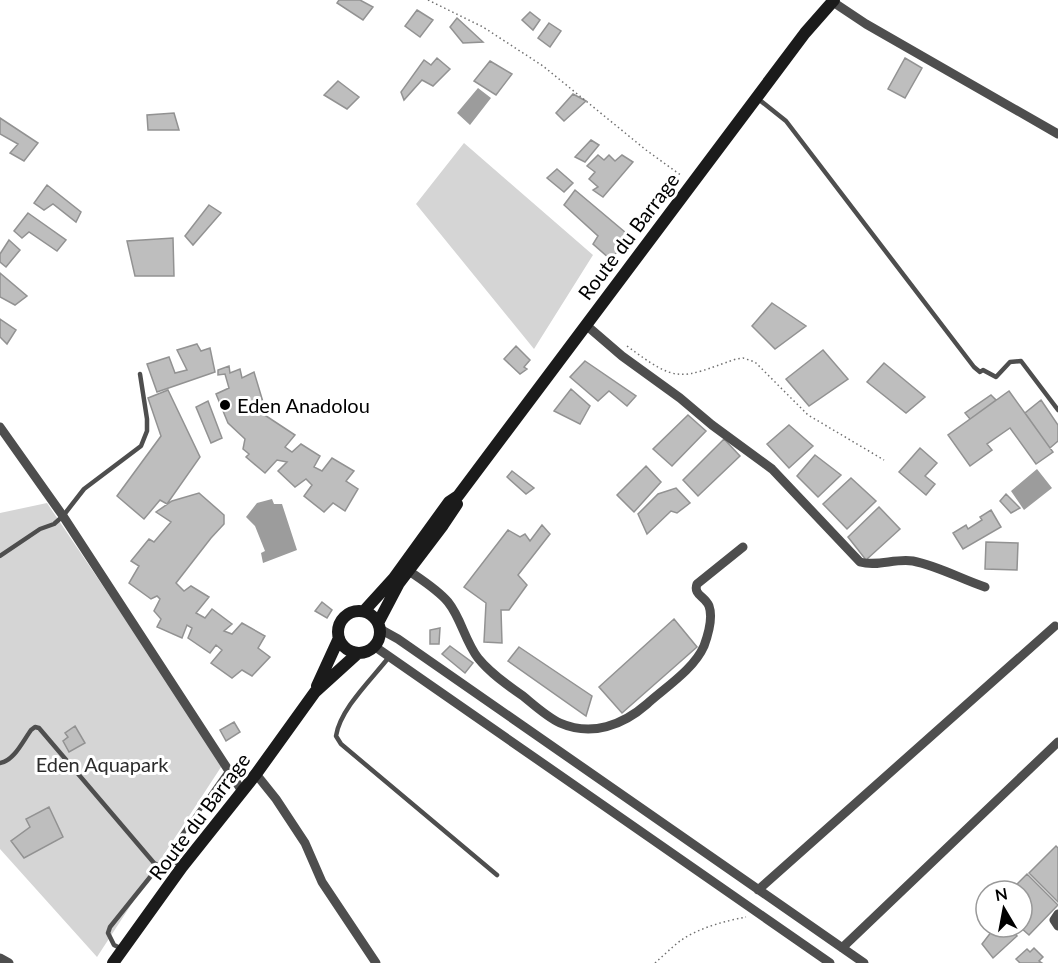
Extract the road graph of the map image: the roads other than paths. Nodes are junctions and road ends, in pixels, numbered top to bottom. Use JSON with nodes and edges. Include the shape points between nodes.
{"nodes":[{"id":1,"x":834,"y":1,"type":"edge"},
{"id":2,"x":757,"y":98,"type":"junction"},
{"id":3,"x":1058,"y":134,"type":"edge"},
{"id":4,"x":585,"y":325,"type":"junction"},
{"id":5,"x":140,"y":374,"type":"dead end"},
{"id":6,"x":1058,"y":410,"type":"edge"},
{"id":7,"x":0,"y":427,"type":"edge"},
{"id":8,"x":457,"y":497,"type":"junction"},
{"id":9,"x":63,"y":516,"type":"junction"},
{"id":10,"x":743,"y":547,"type":"dead end"},
{"id":11,"x":0,"y":556,"type":"edge"},
{"id":12,"x":409,"y":571,"type":"junction"},
{"id":13,"x":985,"y":587,"type":"dead end"},
{"id":14,"x":364,"y":611,"type":"junction"},
{"id":15,"x":379,"y":626,"type":"junction"},
{"id":16,"x":1055,"y":626,"type":"dead end"},
{"id":17,"x":339,"y":638,"type":"junction"},
{"id":18,"x":374,"y":646,"type":"junction"},
{"id":19,"x":358,"y":653,"type":"junction"},
{"id":20,"x":389,"y":657,"type":"junction"},
{"id":21,"x":315,"y":692,"type":"junction"},
{"id":22,"x":1058,"y":742,"type":"edge"},
{"id":23,"x":0,"y":763,"type":"edge"},
{"id":24,"x":228,"y":770,"type":"junction"},
{"id":25,"x":256,"y":774,"type":"junction"},
{"id":26,"x":242,"y":791,"type":"junction"},
{"id":27,"x":167,"y":856,"type":"junction"},
{"id":28,"x":159,"y":866,"type":"junction"},
{"id":29,"x":182,"y":867,"type":"junction"},
{"id":30,"x":497,"y":875,"type":"dead end"},
{"id":31,"x":759,"y":890,"type":"junction"},
{"id":32,"x":1058,"y":914,"type":"edge"},
{"id":33,"x":1058,"y":926,"type":"edge"},
{"id":34,"x":842,"y":948,"type":"junction"},
{"id":35,"x":123,"y":950,"type":"junction"},
{"id":36,"x":0,"y":958,"type":"edge"},
{"id":37,"x":9,"y":963,"type":"edge"},
{"id":38,"x":113,"y":963,"type":"edge"},
{"id":39,"x":376,"y":963,"type":"edge"},
{"id":40,"x":830,"y":963,"type":"edge"},
{"id":41,"x":864,"y":963,"type":"edge"}],
"edges":[{"from":1,"to":2,"type":"main road","name":"Route du Barrage"},
{"from":1,"to":3,"type":"street","via":[[866,24]]},
{"from":2,"to":4,"type":"main road","name":"Route du Barrage"},
{"from":2,"to":6,"type":"lane","via":[[786,121],[974,367],[996,377],[1010,362],[1021,361]]},
{"from":4,"to":8,"type":"main road","name":"Route du Barrage"},
{"from":4,"to":13,"type":"street","via":[[772,469],[860,562],[910,561]]},
{"from":5,"to":9,"type":"lane","via":[[147,419],[141,446],[84,489]]},
{"from":7,"to":9,"type":"street"},
{"from":8,"to":12,"type":"main road","name":"Route du Barrage","via":[[451,513]]},
{"from":8,"to":14,"type":"main road","name":"Route du Barrage","via":[[449,502],[394,578]]},
{"from":9,"to":11,"type":"lane"},
{"from":9,"to":24,"type":"street"},
{"from":10,"to":12,"type":"street","via":[[697,584],[697,593],[710,611],[704,646],[695,661],[638,711],[619,724],[602,729],[560,723],[498,678],[478,658],[446,600]]},
{"from":12,"to":15,"type":"main road","name":"Route du Barrage","via":[[392,595]]},
{"from":14,"to":15,"type":"main road"},
{"from":14,"to":17,"type":"main road","name":"Route du Barrage","via":[[343,618]]},
{"from":15,"to":18,"type":"main road","name":"Route du Barrage","via":[[380,636]]},
{"from":15,"to":31,"type":"street"},
{"from":16,"to":31,"type":"street"},
{"from":17,"to":19,"type":"main road","via":[[346,649]]},
{"from":17,"to":21,"type":"main road","name":"Route du Barrage"},
{"from":18,"to":19,"type":"main road","name":"Route du Barrage"},
{"from":18,"to":20,"type":"street"},
{"from":19,"to":21,"type":"main road","name":"Route du Barrage"},
{"from":20,"to":30,"type":"lane","via":[[346,711],[336,736]]},
{"from":20,"to":40,"type":"street"},
{"from":21,"to":25,"type":"main road","name":"Route du Barrage"},
{"from":22,"to":34,"type":"street"},
{"from":23,"to":28,"type":"lane","via":[[12,757],[31,730],[39,728]]},
{"from":24,"to":26,"type":"street"},
{"from":24,"to":27,"type":"lane"},
{"from":25,"to":26,"type":"main road","name":"Route du Barrage"},
{"from":25,"to":39,"type":"street","via":[[305,843],[322,882]]},
{"from":26,"to":29,"type":"main road","name":"Route du Barrage"},
{"from":27,"to":28,"type":"lane"},
{"from":27,"to":29,"type":"lane"},
{"from":28,"to":35,"type":"lane","via":[[110,927],[111,940]]},
{"from":29,"to":35,"type":"main road","name":"Route du Barrage"},
{"from":31,"to":34,"type":"street"},
{"from":32,"to":33,"type":"street","via":[[1054,920]]},
{"from":34,"to":41,"type":"street"},
{"from":35,"to":38,"type":"main road","name":"Route du Barrage"},
{"from":36,"to":37,"type":"street"}]}
